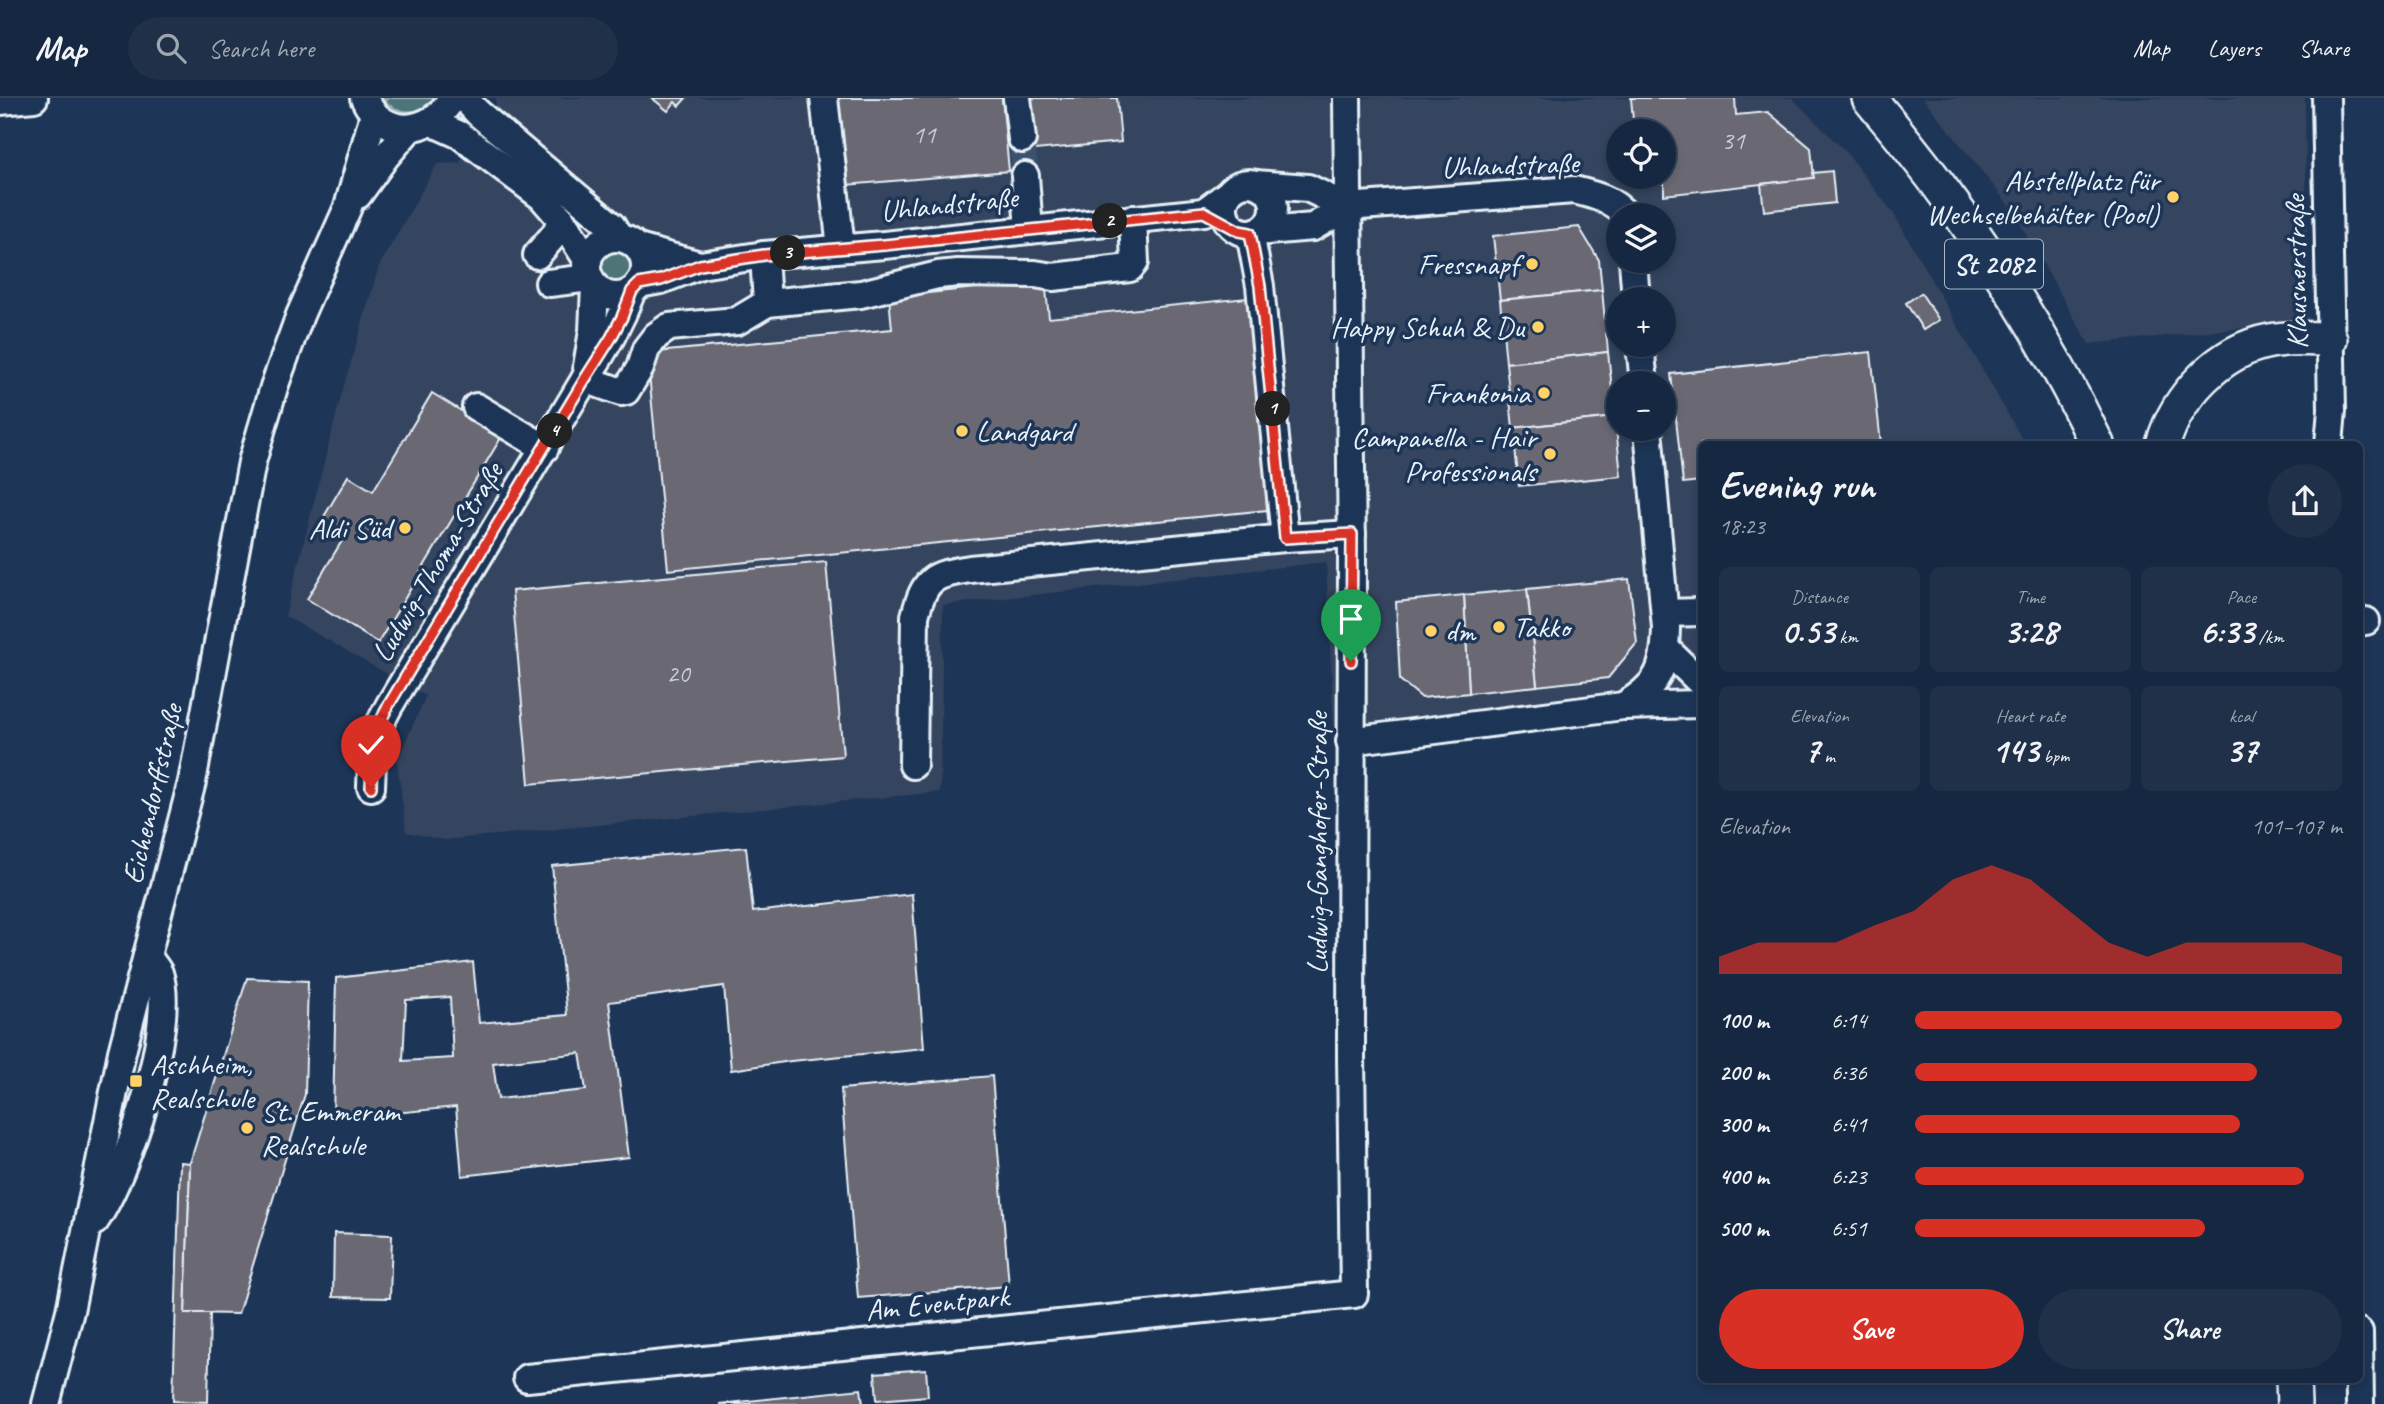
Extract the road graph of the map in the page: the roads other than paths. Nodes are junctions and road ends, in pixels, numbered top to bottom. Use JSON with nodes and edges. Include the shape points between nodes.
{"nodes":[{"id":1,"x":34,"y":98,"type":"edge"},
{"id":2,"x":452,"y":98,"type":"edge"},
{"id":3,"x":464,"y":98,"type":"edge"},
{"id":4,"x":824,"y":98,"type":"edge"},
{"id":5,"x":1017,"y":98,"type":"edge"},
{"id":6,"x":1346,"y":98,"type":"edge"},
{"id":7,"x":1869,"y":98,"type":"edge"},
{"id":8,"x":2326,"y":98,"type":"edge"},
{"id":9,"x":0,"y":101,"type":"edge"},
{"id":10,"x":369,"y":106,"type":"edge"},
{"id":11,"x":421,"y":125,"type":"junction"},
{"id":12,"x":1022,"y":139,"type":"tunnel mouth"},
{"id":13,"x":1025,"y":176,"type":"tunnel mouth"},
{"id":14,"x":1255,"y":184,"type":"junction"},
{"id":15,"x":1228,"y":194,"type":"junction"},
{"id":16,"x":1612,"y":203,"type":"edge"},
{"id":17,"x":1347,"y":206,"type":"junction"},
{"id":18,"x":348,"y":207,"type":"junction"},
{"id":19,"x":1204,"y":212,"type":"junction"},
{"id":20,"x":562,"y":219,"type":"junction"},
{"id":21,"x":1133,"y":219,"type":"junction"},
{"id":22,"x":1029,"y":230,"type":"junction"},
{"id":23,"x":1246,"y":231,"type":"junction"},
{"id":24,"x":628,"y":243,"type":"junction"},
{"id":25,"x":841,"y":248,"type":"junction"},
{"id":26,"x":537,"y":255,"type":"dead end"},
{"id":27,"x":764,"y":255,"type":"junction"},
{"id":28,"x":700,"y":265,"type":"junction"},
{"id":29,"x":591,"y":275,"type":"junction"},
{"id":30,"x":549,"y":283,"type":"dead end"},
{"id":31,"x":635,"y":288,"type":"junction"},
{"id":32,"x":767,"y":303,"type":"junction"},
{"id":33,"x":2337,"y":338,"type":"junction"},
{"id":34,"x":585,"y":379,"type":"junction"},
{"id":35,"x":476,"y":407,"type":"dead end"},
{"id":36,"x":1649,"y":441,"type":"edge"},
{"id":37,"x":2095,"y":441,"type":"edge"},
{"id":38,"x":2164,"y":441,"type":"edge"},
{"id":39,"x":2329,"y":441,"type":"edge"},
{"id":40,"x":545,"y":448,"type":"junction"},
{"id":41,"x":1352,"y":534,"type":"junction"},
{"id":42,"x":1285,"y":538,"type":"junction"},
{"id":43,"x":1698,"y":612,"type":"edge"},
{"id":44,"x":1665,"y":613,"type":"junction"},
{"id":45,"x":1666,"y":649,"type":"junction"},
{"id":46,"x":1698,"y":680,"type":"edge"},
{"id":47,"x":1698,"y":704,"type":"edge"},
{"id":48,"x":1623,"y":706,"type":"junction"},
{"id":49,"x":1350,"y":741,"type":"junction"},
{"id":50,"x":914,"y":765,"type":"dead end"},
{"id":51,"x":371,"y":787,"type":"dead end"},
{"id":52,"x":1354,"y":1294,"type":"joint"},
{"id":53,"x":527,"y":1378,"type":"dead end"},
{"id":54,"x":2294,"y":1383,"type":"edge"},
{"id":55,"x":2360,"y":1383,"type":"edge"},
{"id":56,"x":46,"y":1404,"type":"edge"},
{"id":57,"x":2294,"y":1404,"type":"edge"},
{"id":58,"x":2360,"y":1404,"type":"edge"}],
"edges":[{"from":1,"to":9,"type":"street"},
{"from":2,"to":11,"type":"street","name":"Eichendorffstraße","via":[[443,112]]},
{"from":3,"to":24,"type":"street"},
{"from":4,"to":25,"type":"street"},
{"from":5,"to":12,"type":"street"},
{"from":6,"to":17,"type":"street","name":"Ludwig-Ganghofer-Straße"},
{"from":7,"to":37,"type":"main road","number":"St 2082","via":[[1975,234],[2040,338]]},
{"from":8,"to":33,"type":"street","name":"Klausnerstraße"},
{"from":10,"to":11,"type":"street","name":"Eichendorffstraße","via":[[397,127]]},
{"from":10,"to":18,"type":"street","name":"Eichendorffstraße"},
{"from":11,"to":18,"type":"street","name":"Eichendorffstraße","via":[[386,156]]},
{"from":11,"to":20,"type":"street","via":[[460,135],[542,197]]},
{"from":13,"to":22,"type":"street"},
{"from":14,"to":15,"type":"street","name":"Uhlandstraße","via":[[1240,184]]},
{"from":14,"to":17,"type":"street","name":"Uhlandstraße","via":[[1308,188]]},
{"from":14,"to":23,"type":"street","via":[[1273,201],[1273,214],[1267,225]]},
{"from":15,"to":19,"type":"street","name":"Uhlandstraße"},
{"from":15,"to":23,"type":"street","via":[[1224,212]]},
{"from":16,"to":17,"type":"street","name":"Uhlandstraße","via":[[1574,190]]},
{"from":17,"to":23,"type":"street","name":"Uhlandstraße","via":[[1313,227]]},
{"from":17,"to":41,"type":"street","name":"Ludwig-Ganghofer-Straße"},
{"from":18,"to":56,"type":"street","name":"Eichendorffstraße","via":[[300,315],[252,462],[192,782],[122,1052],[70,1311]]},
{"from":19,"to":21,"type":"street","name":"Uhlandstraße"},
{"from":19,"to":23,"type":"street"},
{"from":20,"to":26,"type":"street"},
{"from":20,"to":29,"type":"street"},
{"from":21,"to":22,"type":"street","name":"Uhlandstraße"},
{"from":21,"to":32,"type":"street","via":[[1135,262],[1130,268],[1053,277],[958,273],[861,294]]},
{"from":22,"to":25,"type":"street","name":"Uhlandstraße"},
{"from":23,"to":42,"type":"street","via":[[1260,286]]},
{"from":24,"to":28,"type":"street","name":"Uhlandstraße"},
{"from":24,"to":29,"type":"street","via":[[594,248]]},
{"from":24,"to":31,"type":"street","via":[[645,266]]},
{"from":25,"to":27,"type":"street","name":"Uhlandstraße"},
{"from":27,"to":28,"type":"street","name":"Uhlandstraße"},
{"from":27,"to":32,"type":"street"},
{"from":28,"to":31,"type":"street","name":"Uhlandstraße"},
{"from":29,"to":30,"type":"street","name":"Uhlandstraße"},
{"from":29,"to":31,"type":"street","name":"Uhlandstraße","via":[[612,295]]},
{"from":29,"to":34,"type":"street","name":"Ludwig-Thoma-Straße","via":[[593,331]]},
{"from":31,"to":34,"type":"street","name":"Ludwig-Thoma-Straße"},
{"from":32,"to":34,"type":"street","via":[[737,321],[669,327],[646,349],[626,391]]},
{"from":33,"to":38,"type":"main road","via":[[2270,341],[2242,349],[2185,398]]},
{"from":33,"to":39,"type":"street","name":"Klausnerstraße"},
{"from":34,"to":40,"type":"street","name":"Ludwig-Thoma-Straße"},
{"from":35,"to":40,"type":"street"},
{"from":36,"to":44,"type":"street"},
{"from":40,"to":51,"type":"street","name":"Ludwig-Thoma-Straße","via":[[388,706],[373,737]]},
{"from":41,"to":42,"type":"street"},
{"from":41,"to":49,"type":"street","name":"Ludwig-Ganghofer-Straße"},
{"from":42,"to":50,"type":"street","via":[[970,569],[934,578],[921,592],[915,616]]},
{"from":43,"to":44,"type":"street"},
{"from":44,"to":45,"type":"street"},
{"from":45,"to":46,"type":"street"},
{"from":45,"to":48,"type":"street","via":[[1665,660],[1644,694]]},
{"from":47,"to":48,"type":"street"},
{"from":48,"to":49,"type":"street"},
{"from":49,"to":52,"type":"street","name":"Ludwig-Ganghofer-Straße"},
{"from":52,"to":53,"type":"street","name":"Am Eventpark"},
{"from":54,"to":57,"type":"main road"},
{"from":55,"to":58,"type":"street"}]}
